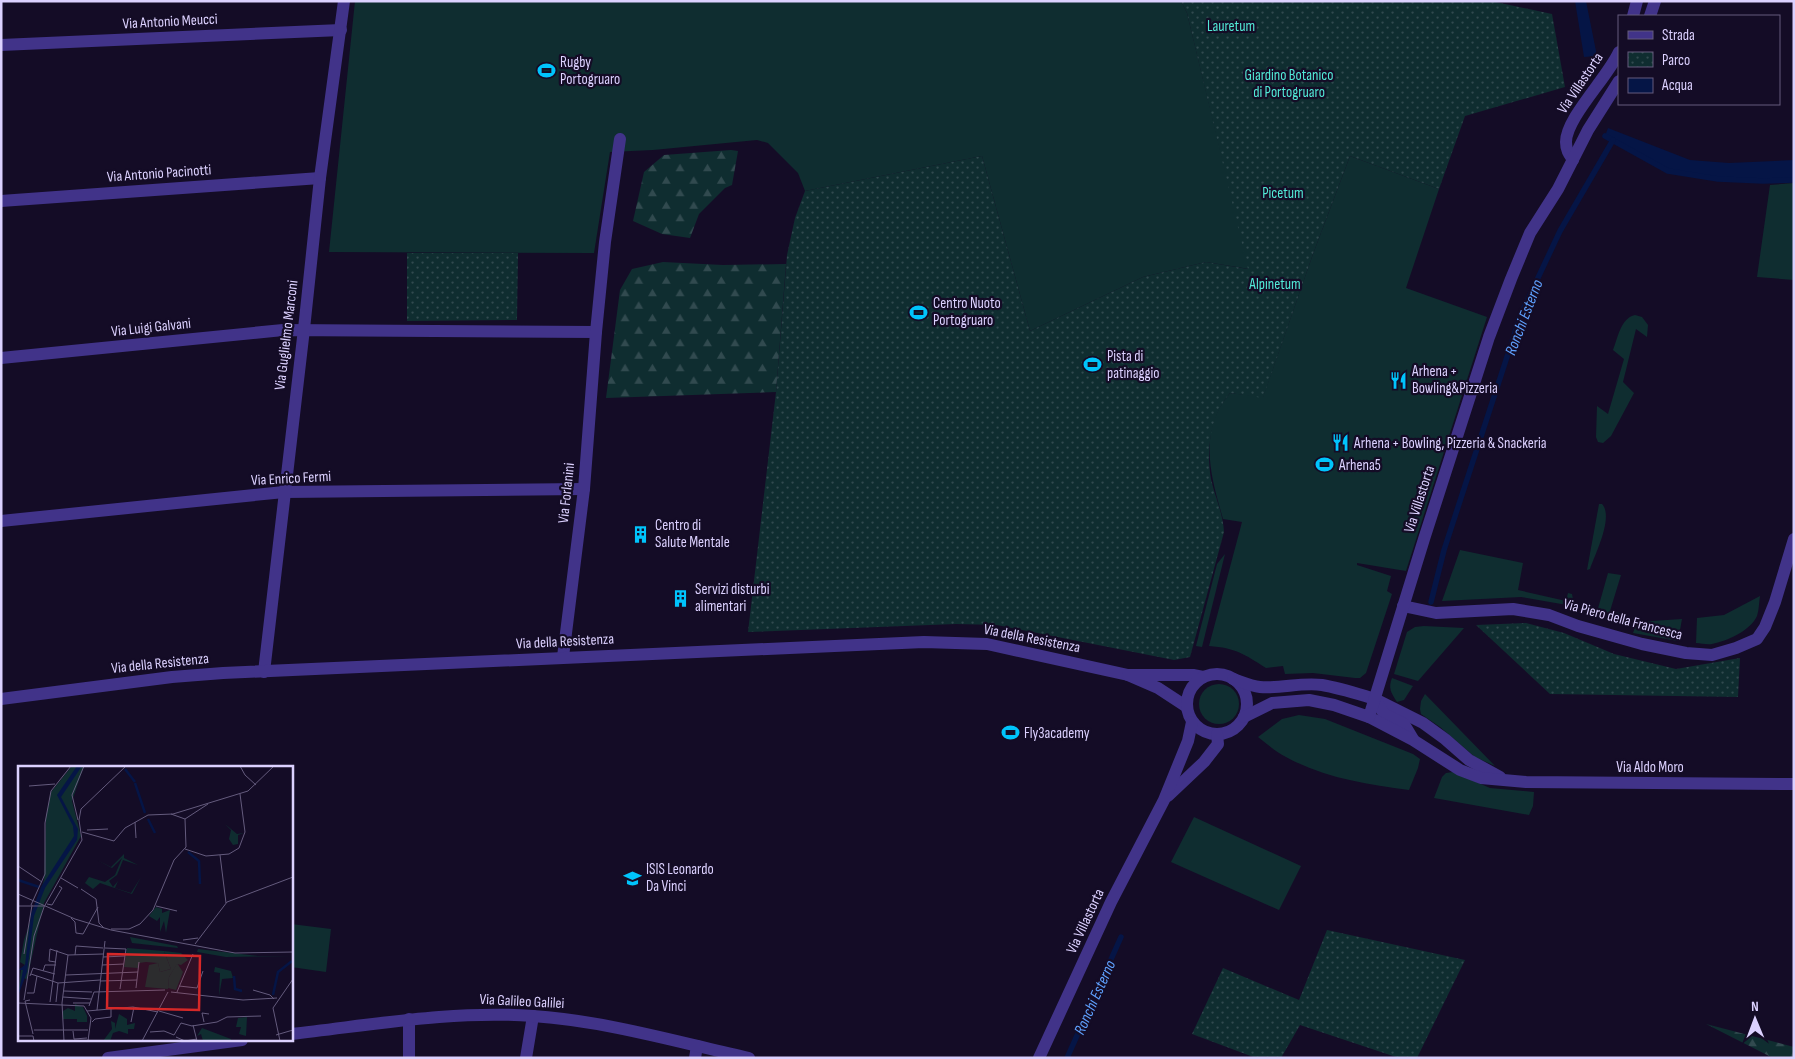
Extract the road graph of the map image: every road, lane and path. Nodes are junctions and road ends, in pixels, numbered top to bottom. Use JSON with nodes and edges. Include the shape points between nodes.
{"nodes":[{"id":1,"x":344,"y":1,"type":"edge"},
{"id":2,"x":1637,"y":1,"type":"edge"},
{"id":3,"x":1655,"y":1,"type":"edge"},
{"id":4,"x":1633,"y":15,"type":"edge"},
{"id":5,"x":1650,"y":15,"type":"edge"},
{"id":6,"x":340,"y":30,"type":"junction"},
{"id":7,"x":1,"y":45,"type":"edge"},
{"id":8,"x":1618,"y":54,"type":"edge"},
{"id":9,"x":1618,"y":83,"type":"edge"},
{"id":10,"x":620,"y":139,"type":"dead end"},
{"id":11,"x":1573,"y":160,"type":"junction"},
{"id":12,"x":320,"y":178,"type":"junction"},
{"id":13,"x":1,"y":201,"type":"edge"},
{"id":14,"x":304,"y":330,"type":"junction"},
{"id":15,"x":596,"y":332,"type":"junction"},
{"id":16,"x":1,"y":358,"type":"edge"},
{"id":17,"x":584,"y":489,"type":"junction"},
{"id":18,"x":284,"y":492,"type":"junction"},
{"id":19,"x":1,"y":521,"type":"edge"},
{"id":20,"x":1794,"y":539,"type":"edge"},
{"id":21,"x":1403,"y":606,"type":"junction"},
{"id":22,"x":563,"y":657,"type":"junction"},
{"id":23,"x":264,"y":672,"type":"junction"},
{"id":24,"x":1128,"y":675,"type":"junction"},
{"id":25,"x":1203,"y":678,"type":"junction"},
{"id":26,"x":1233,"y":679,"type":"junction"},
{"id":27,"x":1,"y":698,"type":"edge"},
{"id":28,"x":1375,"y":699,"type":"junction"},
{"id":29,"x":1310,"y":700,"type":"junction"},
{"id":30,"x":1187,"y":707,"type":"junction"},
{"id":31,"x":1244,"y":717,"type":"junction"},
{"id":32,"x":1369,"y":717,"type":"junction"},
{"id":33,"x":1192,"y":722,"type":"junction"},
{"id":34,"x":1217,"y":734,"type":"junction"},
{"id":35,"x":1413,"y":740,"type":"junction"},
{"id":36,"x":1507,"y":781,"type":"junction"},
{"id":37,"x":1794,"y":784,"type":"edge"},
{"id":38,"x":1164,"y":800,"type":"junction"},
{"id":39,"x":533,"y":1016,"type":"junction"},
{"id":40,"x":409,"y":1019,"type":"junction"},
{"id":41,"x":292,"y":1034,"type":"edge"},
{"id":42,"x":227,"y":1042,"type":"edge"},
{"id":43,"x":696,"y":1052,"type":"edge"},
{"id":44,"x":108,"y":1058,"type":"edge"},
{"id":45,"x":409,"y":1058,"type":"edge"},
{"id":46,"x":526,"y":1058,"type":"edge"},
{"id":47,"x":749,"y":1058,"type":"edge"},
{"id":48,"x":1039,"y":1058,"type":"edge"}],
"edges":[{"from":1,"to":6,"type":"street","name":"Via Guglielmo Marconi"},
{"from":2,"to":4,"type":"street"},
{"from":3,"to":5,"type":"street"},
{"from":6,"to":7,"type":"street","name":"Via Antonio Meucci"},
{"from":6,"to":12,"type":"street","name":"Via Guglielmo Marconi"},
{"from":8,"to":11,"type":"street","name":"Via Villastorta","via":[[1570,127],[1566,149]]},
{"from":9,"to":11,"type":"street","name":"Via Villastorta"},
{"from":10,"to":15,"type":"street","name":"Via Forlanini","via":[[604,242]]},
{"from":11,"to":21,"type":"street","name":"Via Villastorta","via":[[1530,233],[1511,279],[1489,337]]},
{"from":12,"to":13,"type":"street","name":"Via Antonio Pacinotti"},
{"from":12,"to":14,"type":"street","name":"Via Guglielmo Marconi"},
{"from":14,"to":15,"type":"street"},
{"from":14,"to":16,"type":"street","name":"Via Luigi Galvani"},
{"from":14,"to":18,"type":"street","name":"Via Guglielmo Marconi"},
{"from":15,"to":17,"type":"street","name":"Via Forlanini"},
{"from":17,"to":18,"type":"street","name":"Via Enrico Fermi"},
{"from":17,"to":22,"type":"street","name":"Via Forlanini"},
{"from":18,"to":19,"type":"street","name":"Via Enrico Fermi"},
{"from":18,"to":23,"type":"street","name":"Via Guglielmo Marconi"},
{"from":20,"to":21,"type":"street","name":"Via Piero della Francesca","via":[[1765,627],[1757,639],[1712,655],[1642,644],[1549,615],[1513,609],[1436,614]]},
{"from":21,"to":28,"type":"street","name":"Via Villastorta"},
{"from":22,"to":23,"type":"street","name":"Via della Resistenza"},
{"from":22,"to":24,"type":"street","name":"Via della Resistenza","via":[[956,642],[1017,649]]},
{"from":23,"to":27,"type":"street","name":"Via della Resistenza","via":[[172,677]]},
{"from":24,"to":25,"type":"street","via":[[1193,675]]},
{"from":24,"to":30,"type":"street","via":[[1158,688]]},
{"from":25,"to":26,"type":"street","via":[[1218,674]]},
{"from":25,"to":30,"type":"street","via":[[1190,690]]},
{"from":26,"to":28,"type":"street","name":"Via Aldo Moro","via":[[1259,687],[1322,685]]},
{"from":26,"to":31,"type":"street","via":[[1244,692],[1247,709]]},
{"from":28,"to":29,"type":"street","name":"Via Aldo Moro","via":[[1358,704],[1321,693]]},
{"from":28,"to":32,"type":"street","name":"Via Villastorta"},
{"from":28,"to":35,"type":"street","name":"Via Aldo Moro","via":[[1384,714],[1404,724]]},
{"from":28,"to":36,"type":"street","name":"Via Aldo Moro","via":[[1423,723],[1469,760]]},
{"from":29,"to":31,"type":"street","name":"Via Aldo Moro","via":[[1272,703]]},
{"from":29,"to":32,"type":"street","name":"Via Aldo Moro"},
{"from":30,"to":33,"type":"street"},
{"from":31,"to":34,"type":"street","via":[[1233,730]]},
{"from":32,"to":35,"type":"street","name":"Via Aldo Moro"},
{"from":33,"to":34,"type":"street","via":[[1199,729]]},
{"from":33,"to":38,"type":"street","via":[[1188,741]]},
{"from":34,"to":38,"type":"street","via":[[1218,744],[1204,762]]},
{"from":35,"to":36,"type":"street","name":"Via Aldo Moro","via":[[1460,770],[1481,778]]},
{"from":36,"to":37,"type":"street","name":"Via Aldo Moro"},
{"from":38,"to":48,"type":"street","name":"Via Villastorta","via":[[1111,902]]},
{"from":39,"to":40,"type":"street","name":"Via Galileo Galilei","via":[[467,1015]]},
{"from":39,"to":43,"type":"street","name":"Via Galileo Galilei","via":[[599,1024]]},
{"from":39,"to":46,"type":"street"},
{"from":40,"to":41,"type":"street","name":"Via Galileo Galilei"},
{"from":40,"to":45,"type":"street"},
{"from":42,"to":44,"type":"street"},
{"from":43,"to":47,"type":"street","name":"Via Galileo Galilei"}]}
